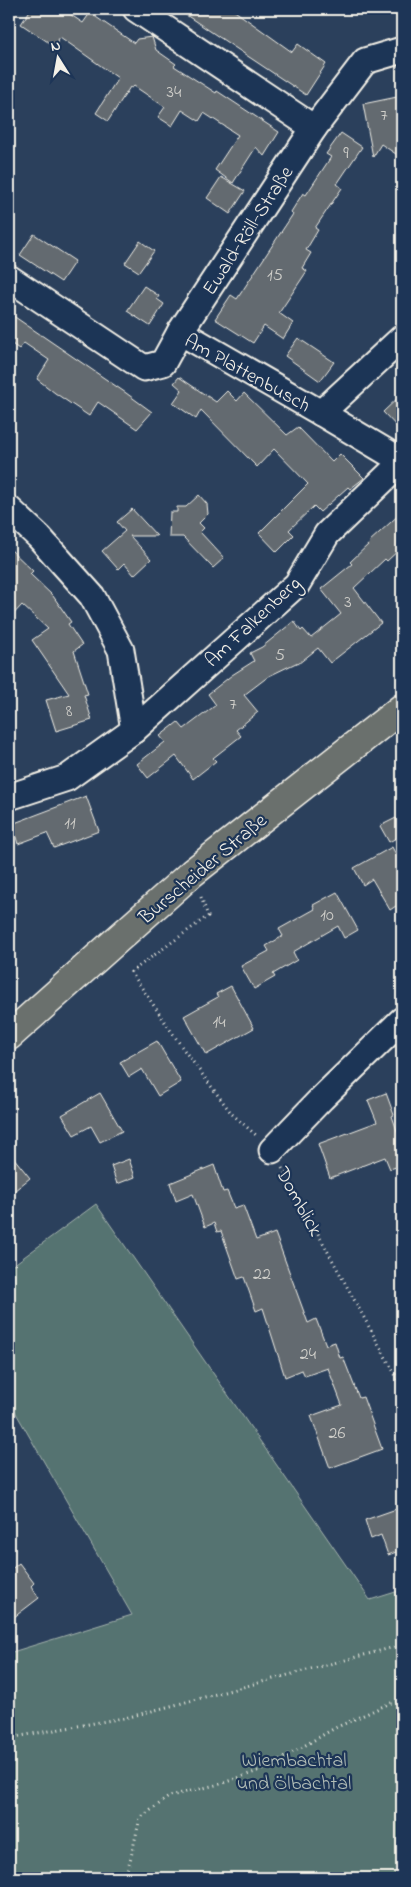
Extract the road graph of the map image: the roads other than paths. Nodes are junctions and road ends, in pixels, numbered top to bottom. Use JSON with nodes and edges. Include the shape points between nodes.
{"nodes":[{"id":1,"x":136,"y":9,"type":"edge"},
{"id":2,"x":402,"y":50,"type":"edge"},
{"id":3,"x":314,"y":128,"type":"junction"},
{"id":4,"x":9,"y":278,"type":"edge"},
{"id":5,"x":180,"y":332,"type":"junction"},
{"id":6,"x":402,"y":338,"type":"edge"},
{"id":7,"x":321,"y":412,"type":"junction"},
{"id":8,"x":402,"y":462,"type":"edge"},
{"id":9,"x":9,"y":509,"type":"edge"},
{"id":10,"x":402,"y":708,"type":"edge"},
{"id":11,"x":134,"y":730,"type":"junction"},
{"id":12,"x":9,"y":797,"type":"edge"},
{"id":13,"x":402,"y":1020,"type":"edge"},
{"id":14,"x":9,"y":1036,"type":"edge"},
{"id":15,"x":272,"y":1150,"type":"road end"}],
"edges":[{"from":1,"to":3,"type":"street"},
{"from":2,"to":3,"type":"street","name":"Ewald-Röll-Straße","via":[[365,61]]},
{"from":3,"to":5,"type":"street","name":"Ewald-Röll-Straße"},
{"from":4,"to":5,"type":"street","name":"Am Plattenbusch","via":[[144,368],[163,363]]},
{"from":5,"to":7,"type":"street","name":"Am Plattenbusch"},
{"from":6,"to":7,"type":"street","name":"Am Plattenbusch"},
{"from":7,"to":8,"type":"street","name":"Am Plattenbusch"},
{"from":8,"to":11,"type":"street","name":"Am Falkenberg","via":[[327,534],[297,584]]},
{"from":9,"to":11,"type":"street","via":[[92,596],[121,650]]},
{"from":10,"to":14,"type":"main road","name":"Burscheider Straße","via":[[192,873]]},
{"from":11,"to":12,"type":"street","name":"Am Falkenberg","via":[[67,778]]},
{"from":13,"to":15,"type":"street","name":"Domblick"}]}
